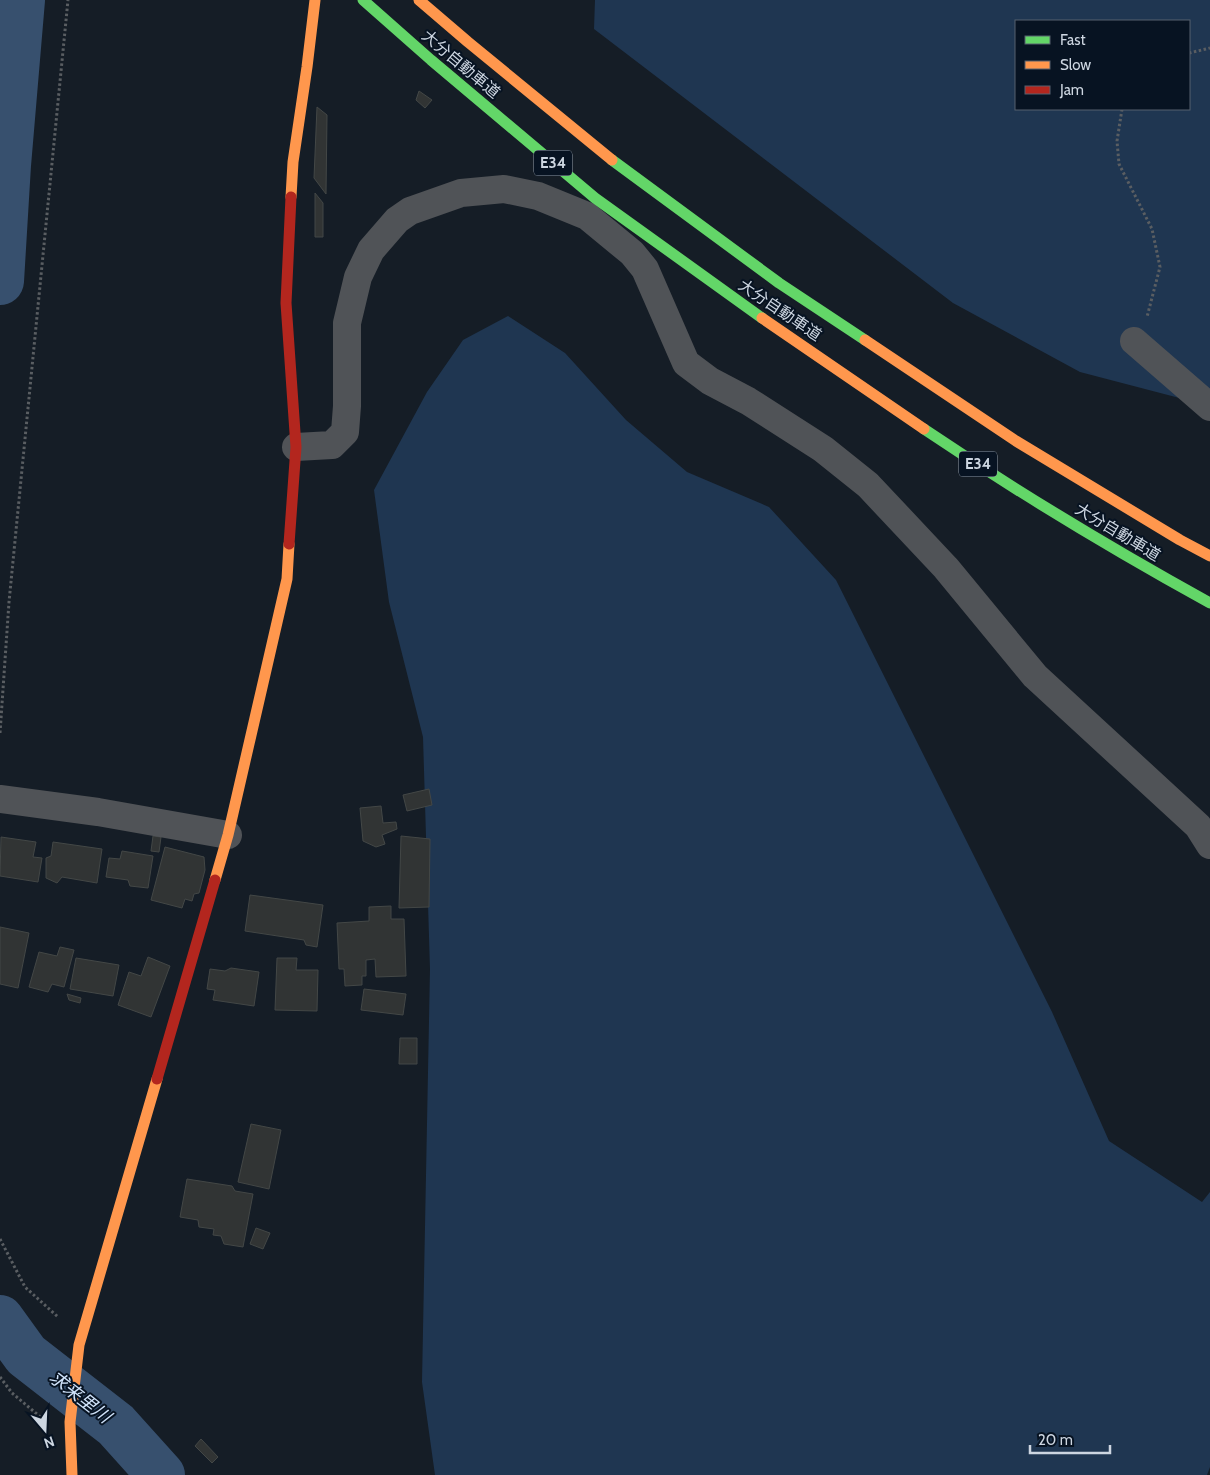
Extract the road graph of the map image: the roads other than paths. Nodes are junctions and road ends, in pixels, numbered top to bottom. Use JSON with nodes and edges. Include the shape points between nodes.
{"nodes":[{"id":1,"x":363,"y":0,"type":"edge"},
{"id":2,"x":419,"y":0,"type":"edge"},
{"id":3,"x":314,"y":1,"type":"edge"},
{"id":4,"x":1134,"y":341,"type":"road end"},
{"id":5,"x":1210,"y":407,"type":"edge"},
{"id":6,"x":296,"y":447,"type":"junction"},
{"id":7,"x":1210,"y":556,"type":"edge"},
{"id":8,"x":1210,"y":603,"type":"edge"},
{"id":9,"x":0,"y":799,"type":"edge"},
{"id":10,"x":228,"y":835,"type":"junction"},
{"id":11,"x":1210,"y":845,"type":"edge"},
{"id":12,"x":72,"y":1475,"type":"edge"}],
"edges":[{"from":1,"to":8,"type":"main road","name":"大分自動車道","number":"E34","via":[[595,198],[754,313],[991,474]]},
{"from":2,"to":7,"type":"main road","name":"大分自動車道","number":"E34","via":[[626,170],[779,283],[1016,441]]},
{"from":3,"to":6,"type":"main road","via":[[293,162],[287,294]]},
{"from":4,"to":5,"type":"street"},
{"from":6,"to":10,"type":"main road","via":[[287,579]]},
{"from":6,"to":11,"type":"street","via":[[332,444],[345,432],[347,323],[358,277],[371,250],[397,220],[410,211],[461,193],[504,189],[538,196],[587,216],[632,253],[645,269],[686,363],[823,449],[868,485],[946,568],[1035,676],[1198,826]]},
{"from":9,"to":10,"type":"street"},
{"from":10,"to":12,"type":"main road","via":[[80,1339],[70,1422]]}]}
